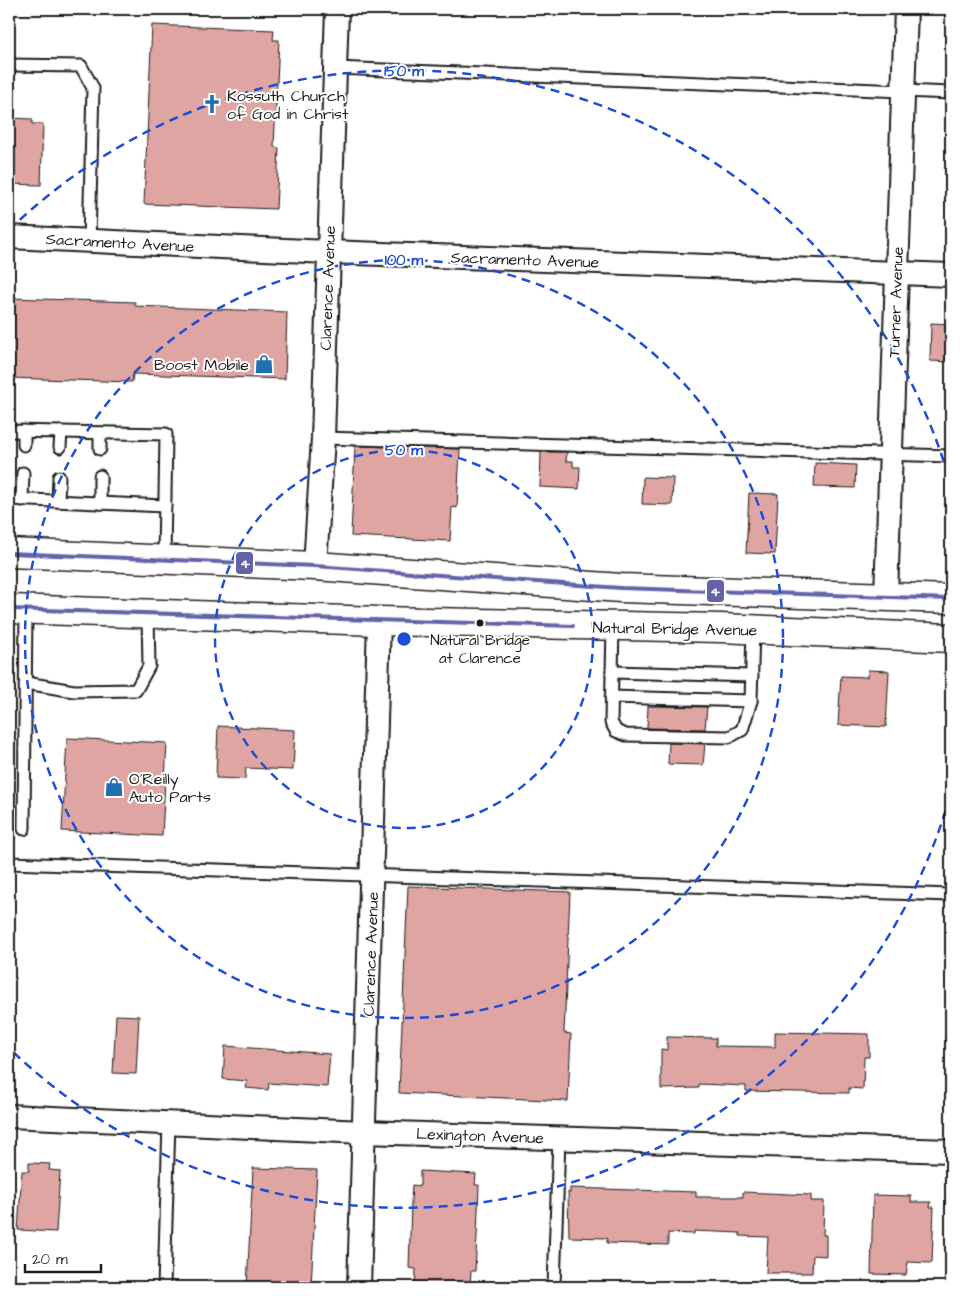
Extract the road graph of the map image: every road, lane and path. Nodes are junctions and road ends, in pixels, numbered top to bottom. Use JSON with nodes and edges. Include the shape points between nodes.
{"nodes":[{"id":1,"x":337,"y":9,"type":"edge"},
{"id":2,"x":906,"y":9,"type":"edge"},
{"id":3,"x":9,"y":64,"type":"edge"},
{"id":4,"x":336,"y":68,"type":"junction"},
{"id":5,"x":903,"y":91,"type":"junction"},
{"id":6,"x":951,"y":92,"type":"edge"},
{"id":7,"x":9,"y":237,"type":"edge"},
{"id":8,"x":90,"y":240,"type":"junction"},
{"id":9,"x":328,"y":252,"type":"junction"},
{"id":10,"x":896,"y":272,"type":"junction"},
{"id":11,"x":951,"y":274,"type":"edge"},
{"id":12,"x":9,"y":431,"type":"edge"},
{"id":13,"x":24,"y":431,"type":"junction"},
{"id":14,"x":61,"y":432,"type":"junction"},
{"id":15,"x":100,"y":432,"type":"junction"},
{"id":16,"x":324,"y":438,"type":"junction"},
{"id":17,"x":24,"y":445,"type":"dead end"},
{"id":18,"x":60,"y":446,"type":"dead end"},
{"id":19,"x":100,"y":450,"type":"dead end"},
{"id":20,"x":890,"y":453,"type":"junction"},
{"id":21,"x":951,"y":456,"type":"edge"},
{"id":22,"x":23,"y":473,"type":"dead end"},
{"id":23,"x":100,"y":476,"type":"dead end"},
{"id":24,"x":59,"y":477,"type":"dead end"},
{"id":25,"x":9,"y":499,"type":"edge"},
{"id":26,"x":22,"y":500,"type":"junction"},
{"id":27,"x":58,"y":502,"type":"junction"},
{"id":28,"x":100,"y":503,"type":"junction"},
{"id":29,"x":165,"y":506,"type":"junction"},
{"id":30,"x":9,"y":553,"type":"edge"},
{"id":31,"x":51,"y":555,"type":"junction"},
{"id":32,"x":164,"y":558,"type":"junction"},
{"id":33,"x":9,"y":562,"type":"edge"},
{"id":34,"x":315,"y":566,"type":"junction"},
{"id":35,"x":886,"y":596,"type":"junction"},
{"id":36,"x":951,"y":599,"type":"edge"},
{"id":37,"x":18,"y":609,"type":"edge"},
{"id":38,"x":148,"y":615,"type":"junction"},
{"id":39,"x":379,"y":622,"type":"junction"},
{"id":40,"x":613,"y":626,"type":"junction"},
{"id":41,"x":753,"y":629,"type":"junction"},
{"id":42,"x":951,"y":638,"type":"edge"},
{"id":43,"x":613,"y":672,"type":"junction"},
{"id":44,"x":752,"y":676,"type":"junction"},
{"id":45,"x":26,"y":683,"type":"junction"},
{"id":46,"x":610,"y":697,"type":"junction"},
{"id":47,"x":751,"y":702,"type":"junction"},
{"id":48,"x":24,"y":829,"type":"dead end"},
{"id":49,"x":9,"y":863,"type":"edge"},
{"id":50,"x":372,"y":877,"type":"junction"},
{"id":51,"x":951,"y":895,"type":"edge"},
{"id":52,"x":9,"y":1116,"type":"edge"},
{"id":53,"x":169,"y":1123,"type":"junction"},
{"id":54,"x":364,"y":1132,"type":"junction"},
{"id":55,"x":559,"y":1138,"type":"junction"},
{"id":56,"x":951,"y":1151,"type":"edge"},
{"id":57,"x":164,"y":1287,"type":"edge"},
{"id":58,"x":359,"y":1287,"type":"edge"},
{"id":59,"x":554,"y":1287,"type":"edge"}],
"edges":[{"from":1,"to":4,"type":"street","name":"Clarence Avenue"},
{"from":2,"to":5,"type":"street","name":"Turner Avenue"},
{"from":3,"to":8,"type":"lane","via":[[81,66],[93,88]]},
{"from":4,"to":5,"type":"lane"},
{"from":4,"to":9,"type":"street","name":"Clarence Avenue"},
{"from":5,"to":6,"type":"lane"},
{"from":5,"to":10,"type":"street","name":"Turner Avenue"},
{"from":7,"to":8,"type":"street","name":"Sacramento Avenue"},
{"from":8,"to":9,"type":"street","name":"Sacramento Avenue"},
{"from":9,"to":10,"type":"street","name":"Sacramento Avenue"},
{"from":9,"to":16,"type":"street","name":"Clarence Avenue"},
{"from":10,"to":11,"type":"street","name":"Sacramento Avenue"},
{"from":10,"to":20,"type":"street","name":"Turner Avenue"},
{"from":12,"to":13,"type":"lane"},
{"from":13,"to":14,"type":"lane"},
{"from":13,"to":17,"type":"lane"},
{"from":14,"to":15,"type":"lane"},
{"from":14,"to":18,"type":"lane"},
{"from":15,"to":19,"type":"lane"},
{"from":15,"to":29,"type":"lane","via":[[166,434]]},
{"from":16,"to":20,"type":"lane"},
{"from":16,"to":34,"type":"street","name":"Clarence Avenue"},
{"from":20,"to":21,"type":"lane"},
{"from":20,"to":35,"type":"street","name":"Turner Avenue"},
{"from":22,"to":26,"type":"lane"},
{"from":23,"to":28,"type":"lane"},
{"from":24,"to":27,"type":"lane"},
{"from":25,"to":26,"type":"lane"},
{"from":26,"to":27,"type":"lane"},
{"from":27,"to":28,"type":"lane"},
{"from":28,"to":29,"type":"lane"},
{"from":29,"to":32,"type":"lane"},
{"from":30,"to":31,"type":"main road"},
{"from":31,"to":32,"type":"main road"},
{"from":31,"to":33,"type":"main road"},
{"from":32,"to":34,"type":"main road"},
{"from":34,"to":35,"type":"main road","via":[[621,588]]},
{"from":35,"to":36,"type":"main road"},
{"from":37,"to":38,"type":"main road","name":"Natural Bridge Avenue"},
{"from":37,"to":45,"type":"lane"},
{"from":38,"to":39,"type":"main road","name":"Natural Bridge Avenue"},
{"from":38,"to":45,"type":"lane","via":[[149,666],[136,690],[74,691]]},
{"from":39,"to":40,"type":"main road","name":"Natural Bridge Avenue"},
{"from":39,"to":50,"type":"street","name":"Clarence Avenue"},
{"from":40,"to":41,"type":"main road","name":"Natural Bridge Avenue"},
{"from":40,"to":43,"type":"lane"},
{"from":41,"to":42,"type":"main road","name":"Natural Bridge Avenue"},
{"from":41,"to":44,"type":"lane"},
{"from":43,"to":44,"type":"lane"},
{"from":43,"to":46,"type":"lane"},
{"from":44,"to":47,"type":"lane"},
{"from":45,"to":48,"type":"lane"},
{"from":46,"to":47,"type":"lane"},
{"from":46,"to":47,"type":"lane","via":[[611,722],[616,731],[626,735],[729,737],[742,730]]},
{"from":49,"to":50,"type":"lane"},
{"from":50,"to":51,"type":"lane"},
{"from":50,"to":54,"type":"street","name":"Clarence Avenue"},
{"from":52,"to":53,"type":"street","name":"Lexington Avenue"},
{"from":53,"to":54,"type":"street","name":"Lexington Avenue"},
{"from":53,"to":57,"type":"lane"},
{"from":54,"to":55,"type":"street","name":"Lexington Avenue"},
{"from":54,"to":58,"type":"street","name":"Clarence Avenue"},
{"from":55,"to":56,"type":"street","name":"Lexington Avenue"},
{"from":55,"to":59,"type":"lane"}]}
